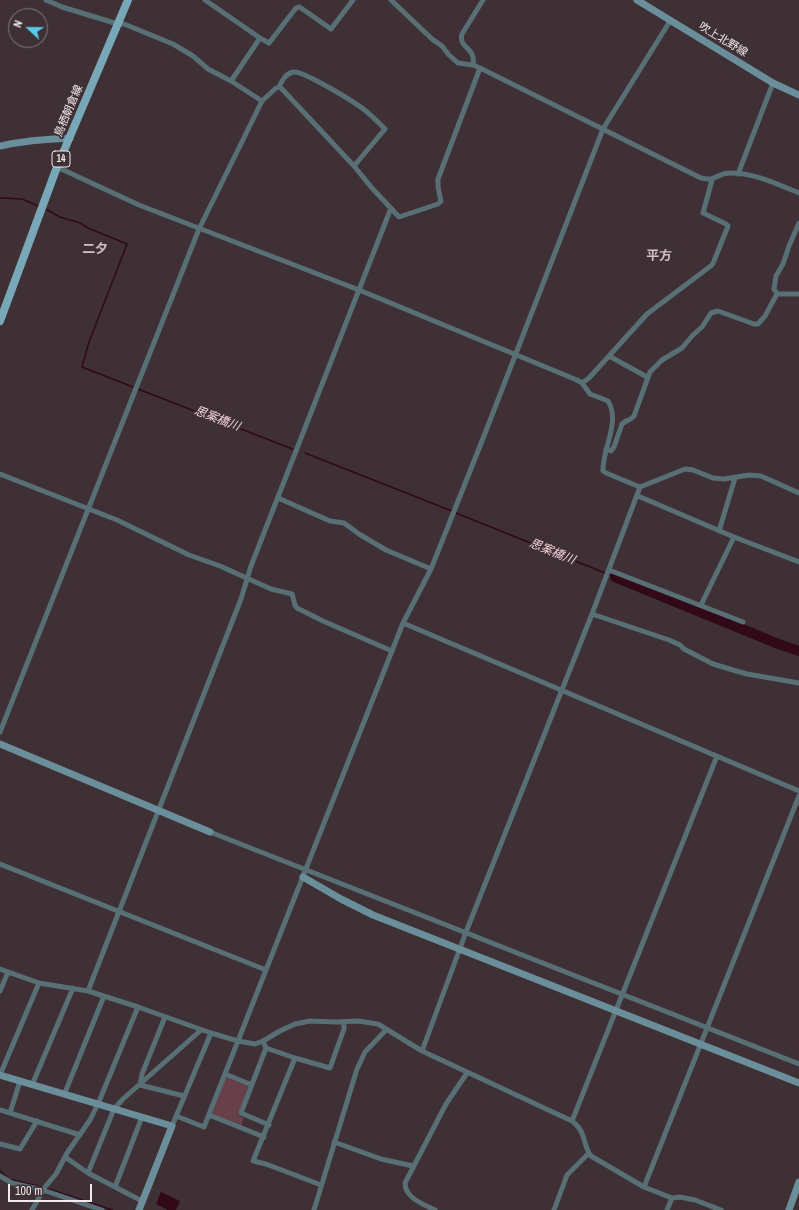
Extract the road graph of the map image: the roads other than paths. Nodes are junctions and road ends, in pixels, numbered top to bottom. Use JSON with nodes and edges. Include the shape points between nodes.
{"nodes":[{"id":1,"x":46,"y":0,"type":"edge"},
{"id":2,"x":128,"y":0,"type":"edge"},
{"id":3,"x":205,"y":0,"type":"edge"},
{"id":4,"x":353,"y":0,"type":"edge"},
{"id":5,"x":391,"y":0,"type":"edge"},
{"id":6,"x":483,"y":0,"type":"edge"},
{"id":7,"x":637,"y":0,"type":"edge"},
{"id":8,"x":670,"y":21,"type":"junction"},
{"id":9,"x":118,"y":24,"type":"junction"},
{"id":10,"x":260,"y":38,"type":"junction"},
{"id":11,"x":473,"y":65,"type":"junction"},
{"id":12,"x":480,"y":68,"type":"junction"},
{"id":13,"x":230,"y":80,"type":"junction"},
{"id":14,"x":773,"y":83,"type":"junction"},
{"id":15,"x":279,"y":87,"type":"junction"},
{"id":16,"x":799,"y":95,"type":"edge"},
{"id":17,"x":262,"y":102,"type":"junction"},
{"id":18,"x":603,"y":129,"type":"junction"},
{"id":19,"x":70,"y":138,"type":"junction"},
{"id":20,"x":0,"y":146,"type":"edge"},
{"id":21,"x":354,"y":166,"type":"junction"},
{"id":22,"x":57,"y":167,"type":"junction"},
{"id":23,"x":738,"y":174,"type":"junction"},
{"id":24,"x":712,"y":180,"type":"junction"},
{"id":25,"x":799,"y":193,"type":"edge"},
{"id":26,"x":391,"y":208,"type":"junction"},
{"id":27,"x":799,"y":224,"type":"edge"},
{"id":28,"x":199,"y":229,"type":"junction"},
{"id":29,"x":359,"y":290,"type":"junction"},
{"id":30,"x":777,"y":294,"type":"junction"},
{"id":31,"x":799,"y":294,"type":"edge"},
{"id":32,"x":0,"y":321,"type":"edge"},
{"id":33,"x":515,"y":355,"type":"junction"},
{"id":34,"x":610,"y":356,"type":"junction"},
{"id":35,"x":647,"y":377,"type":"junction"},
{"id":36,"x":582,"y":383,"type":"junction"},
{"id":37,"x":606,"y":449,"type":"junction"},
{"id":38,"x":0,"y":474,"type":"edge"},
{"id":39,"x":735,"y":478,"type":"junction"},
{"id":40,"x":640,"y":487,"type":"junction"},
{"id":41,"x":799,"y":493,"type":"edge"},
{"id":42,"x":638,"y":496,"type":"junction"},
{"id":43,"x":278,"y":498,"type":"junction"},
{"id":44,"x":88,"y":508,"type":"junction"},
{"id":45,"x":719,"y":531,"type":"junction"},
{"id":46,"x":734,"y":537,"type":"junction"},
{"id":47,"x":799,"y":562,"type":"edge"},
{"id":48,"x":431,"y":569,"type":"junction"},
{"id":49,"x":609,"y":570,"type":"junction"},
{"id":50,"x":247,"y":577,"type":"junction"},
{"id":51,"x":701,"y":606,"type":"junction"},
{"id":52,"x":592,"y":614,"type":"junction"},
{"id":53,"x":743,"y":622,"type":"dead end"},
{"id":54,"x":404,"y":623,"type":"junction"},
{"id":55,"x":392,"y":651,"type":"junction"},
{"id":56,"x":799,"y":683,"type":"edge"},
{"id":57,"x":562,"y":691,"type":"junction"},
{"id":58,"x":0,"y":732,"type":"edge"},
{"id":59,"x":0,"y":744,"type":"edge"},
{"id":60,"x":717,"y":756,"type":"junction"},
{"id":61,"x":799,"y":791,"type":"edge"},
{"id":62,"x":799,"y":796,"type":"edge"},
{"id":63,"x":159,"y":810,"type":"junction"},
{"id":64,"x":210,"y":832,"type":"joint"},
{"id":65,"x":0,"y":864,"type":"edge"},
{"id":66,"x":306,"y":869,"type":"junction"},
{"id":67,"x":303,"y":877,"type":"junction"},
{"id":68,"x":118,"y":911,"type":"junction"},
{"id":69,"x":466,"y":932,"type":"junction"},
{"id":70,"x":460,"y":949,"type":"junction"},
{"id":71,"x":0,"y":970,"type":"edge"},
{"id":72,"x":266,"y":970,"type":"junction"},
{"id":73,"x":8,"y":972,"type":"junction"},
{"id":74,"x":39,"y":983,"type":"junction"},
{"id":75,"x":73,"y":988,"type":"junction"},
{"id":76,"x":0,"y":991,"type":"edge"},
{"id":77,"x":88,"y":991,"type":"junction"},
{"id":78,"x":623,"y":995,"type":"junction"},
{"id":79,"x":104,"y":996,"type":"junction"},
{"id":80,"x":138,"y":1007,"type":"junction"},
{"id":81,"x":617,"y":1011,"type":"junction"},
{"id":82,"x":165,"y":1017,"type":"junction"},
{"id":83,"x":344,"y":1022,"type":"junction"},
{"id":84,"x":707,"y":1027,"type":"junction"},
{"id":85,"x":201,"y":1030,"type":"junction"},
{"id":86,"x":386,"y":1030,"type":"junction"},
{"id":87,"x":211,"y":1033,"type":"junction"},
{"id":88,"x":238,"y":1041,"type":"junction"},
{"id":89,"x":263,"y":1041,"type":"junction"},
{"id":90,"x":700,"y":1044,"type":"junction"},
{"id":91,"x":266,"y":1048,"type":"junction"},
{"id":92,"x":422,"y":1051,"type":"junction"},
{"id":93,"x":295,"y":1058,"type":"junction"},
{"id":94,"x":799,"y":1064,"type":"edge"},
{"id":95,"x":467,"y":1072,"type":"junction"},
{"id":96,"x":225,"y":1074,"type":"junction"},
{"id":97,"x":0,"y":1075,"type":"edge"},
{"id":98,"x":20,"y":1082,"type":"junction"},
{"id":99,"x":799,"y":1083,"type":"edge"},
{"id":100,"x":140,"y":1084,"type":"junction"},
{"id":101,"x":32,"y":1085,"type":"junction"},
{"id":102,"x":252,"y":1086,"type":"junction"},
{"id":103,"x":64,"y":1094,"type":"junction"},
{"id":104,"x":184,"y":1096,"type":"junction"},
{"id":105,"x":98,"y":1104,"type":"junction"},
{"id":106,"x":114,"y":1109,"type":"junction"},
{"id":107,"x":0,"y":1110,"type":"edge"},
{"id":108,"x":10,"y":1113,"type":"junction"},
{"id":109,"x":209,"y":1114,"type":"junction"},
{"id":110,"x":176,"y":1116,"type":"junction"},
{"id":111,"x":142,"y":1117,"type":"junction"},
{"id":112,"x":37,"y":1121,"type":"junction"},
{"id":113,"x":572,"y":1121,"type":"junction"},
{"id":114,"x":268,"y":1125,"type":"junction"},
{"id":115,"x":172,"y":1126,"type":"junction"},
{"id":116,"x":80,"y":1135,"type":"junction"},
{"id":117,"x":264,"y":1137,"type":"junction"},
{"id":118,"x":334,"y":1142,"type":"junction"},
{"id":119,"x":0,"y":1144,"type":"edge"},
{"id":120,"x":589,"y":1153,"type":"junction"},
{"id":121,"x":65,"y":1157,"type":"junction"},
{"id":122,"x":413,"y":1166,"type":"junction"},
{"id":123,"x":88,"y":1173,"type":"junction"},
{"id":124,"x":0,"y":1176,"type":"edge"},
{"id":125,"x":799,"y":1182,"type":"edge"},
{"id":126,"x":321,"y":1185,"type":"junction"},
{"id":127,"x":115,"y":1187,"type":"junction"},
{"id":128,"x":644,"y":1187,"type":"junction"},
{"id":129,"x":43,"y":1190,"type":"junction"},
{"id":130,"x":672,"y":1198,"type":"junction"},
{"id":131,"x":142,"y":1201,"type":"junction"},
{"id":132,"x":32,"y":1210,"type":"edge"},
{"id":133,"x":102,"y":1210,"type":"edge"},
{"id":134,"x":139,"y":1210,"type":"edge"},
{"id":135,"x":314,"y":1210,"type":"edge"},
{"id":136,"x":435,"y":1210,"type":"edge"},
{"id":137,"x":554,"y":1210,"type":"edge"},
{"id":138,"x":667,"y":1210,"type":"edge"},
{"id":139,"x":721,"y":1210,"type":"edge"},
{"id":140,"x":789,"y":1210,"type":"edge"}],
"edges":[{"from":1,"to":9,"type":"street"},
{"from":2,"to":9,"type":"main road","name":"鳥栖朝倉線","number":"14"},
{"from":3,"to":10,"type":"street"},
{"from":4,"to":10,"type":"street","via":[[331,29],[299,7],[270,42],[267,43]]},
{"from":5,"to":11,"type":"street","via":[[458,63]]},
{"from":6,"to":11,"type":"street","via":[[461,39],[474,57]]},
{"from":7,"to":8,"type":"street","name":"吹上北野線"},
{"from":8,"to":14,"type":"street","name":"吹上北野線"},
{"from":8,"to":18,"type":"street"},
{"from":9,"to":13,"type":"street","via":[[124,24],[173,44],[208,69]]},
{"from":9,"to":19,"type":"main road","name":"鳥栖朝倉線","number":"14"},
{"from":10,"to":13,"type":"street"},
{"from":11,"to":12,"type":"street"},
{"from":12,"to":18,"type":"street"},
{"from":12,"to":26,"type":"street","via":[[438,179],[441,201],[399,217]]},
{"from":13,"to":17,"type":"street"},
{"from":14,"to":16,"type":"street","name":"吹上北野線"},
{"from":14,"to":23,"type":"street"},
{"from":15,"to":17,"type":"street"},
{"from":15,"to":21,"type":"street"},
{"from":15,"to":21,"type":"street","via":[[286,75],[298,72],[348,99],[385,129]]},
{"from":17,"to":28,"type":"street"},
{"from":18,"to":24,"type":"street","via":[[701,178]]},
{"from":18,"to":33,"type":"street"},
{"from":19,"to":20,"type":"street","via":[[40,139]]},
{"from":19,"to":22,"type":"main road","name":"鳥栖朝倉線","number":"14"},
{"from":21,"to":26,"type":"street"},
{"from":22,"to":28,"type":"street","via":[[139,205]]},
{"from":22,"to":32,"type":"main road","name":"鳥栖朝倉線","number":"14"},
{"from":23,"to":24,"type":"street","via":[[728,173]]},
{"from":23,"to":25,"type":"street","via":[[769,181]]},
{"from":24,"to":34,"type":"street","via":[[703,213],[728,226],[714,261],[648,314]]},
{"from":26,"to":29,"type":"street"},
{"from":27,"to":30,"type":"street","via":[[776,276],[774,289]]},
{"from":28,"to":29,"type":"street"},
{"from":28,"to":44,"type":"street"},
{"from":29,"to":33,"type":"street"},
{"from":29,"to":43,"type":"street"},
{"from":30,"to":31,"type":"street"},
{"from":30,"to":35,"type":"street","via":[[758,324],[713,311],[682,348],[662,360]]},
{"from":33,"to":36,"type":"street"},
{"from":33,"to":48,"type":"street"},
{"from":34,"to":35,"type":"street"},
{"from":34,"to":36,"type":"street"},
{"from":35,"to":37,"type":"street","via":[[634,416],[622,424],[614,447],[611,450]]},
{"from":36,"to":37,"type":"street","via":[[590,394],[609,403],[612,418]]},
{"from":37,"to":40,"type":"street","via":[[603,471]]},
{"from":38,"to":44,"type":"street"},
{"from":39,"to":40,"type":"street","via":[[713,478],[685,469]]},
{"from":39,"to":41,"type":"street","via":[[761,476]]},
{"from":39,"to":45,"type":"street"},
{"from":40,"to":42,"type":"street"},
{"from":42,"to":45,"type":"street"},
{"from":42,"to":49,"type":"street"},
{"from":43,"to":48,"type":"street","via":[[330,522],[344,523],[382,548]]},
{"from":43,"to":50,"type":"street"},
{"from":44,"to":50,"type":"street","via":[[189,555]]},
{"from":44,"to":58,"type":"street"},
{"from":45,"to":46,"type":"street"},
{"from":46,"to":47,"type":"street"},
{"from":46,"to":51,"type":"street"},
{"from":48,"to":54,"type":"street"},
{"from":49,"to":51,"type":"street"},
{"from":49,"to":52,"type":"street"},
{"from":50,"to":55,"type":"street","via":[[292,594],[297,608]]},
{"from":50,"to":63,"type":"street","via":[[241,599]]},
{"from":51,"to":53,"type":"street"},
{"from":52,"to":56,"type":"street","via":[[670,640],[713,664],[747,674]]},
{"from":52,"to":57,"type":"street"},
{"from":54,"to":55,"type":"street"},
{"from":54,"to":57,"type":"street"},
{"from":55,"to":66,"type":"street"},
{"from":57,"to":60,"type":"street"},
{"from":57,"to":69,"type":"street"},
{"from":59,"to":63,"type":"street"},
{"from":60,"to":61,"type":"street"},
{"from":60,"to":78,"type":"street"},
{"from":62,"to":84,"type":"street"},
{"from":63,"to":64,"type":"street"},
{"from":63,"to":68,"type":"street"},
{"from":64,"to":66,"type":"street"},
{"from":65,"to":68,"type":"street"},
{"from":66,"to":67,"type":"street"},
{"from":66,"to":69,"type":"street"},
{"from":67,"to":70,"type":"street","via":[[373,914]]},
{"from":67,"to":72,"type":"street"},
{"from":68,"to":72,"type":"street"},
{"from":68,"to":77,"type":"street"},
{"from":69,"to":70,"type":"street"},
{"from":69,"to":78,"type":"street"},
{"from":70,"to":81,"type":"street"},
{"from":70,"to":92,"type":"street"},
{"from":71,"to":73,"type":"street"},
{"from":72,"to":88,"type":"street"},
{"from":73,"to":74,"type":"street"},
{"from":73,"to":76,"type":"street"},
{"from":74,"to":75,"type":"street"},
{"from":74,"to":97,"type":"street"},
{"from":75,"to":77,"type":"street"},
{"from":75,"to":101,"type":"street"},
{"from":77,"to":79,"type":"street"},
{"from":78,"to":81,"type":"street"},
{"from":78,"to":84,"type":"street"},
{"from":79,"to":80,"type":"street"},
{"from":79,"to":103,"type":"street"},
{"from":80,"to":82,"type":"street"},
{"from":80,"to":105,"type":"street"},
{"from":81,"to":90,"type":"street"},
{"from":81,"to":113,"type":"street"},
{"from":82,"to":85,"type":"street"},
{"from":82,"to":100,"type":"street"},
{"from":83,"to":86,"type":"street","via":[[372,1023]]},
{"from":83,"to":89,"type":"street","via":[[301,1022]]},
{"from":83,"to":93,"type":"street","via":[[344,1029],[330,1068]]},
{"from":84,"to":90,"type":"street"},
{"from":84,"to":94,"type":"street"},
{"from":85,"to":87,"type":"street"},
{"from":85,"to":100,"type":"street"},
{"from":86,"to":92,"type":"street"},
{"from":86,"to":118,"type":"street","via":[[369,1046],[361,1059]]},
{"from":87,"to":88,"type":"street"},
{"from":87,"to":104,"type":"street"},
{"from":88,"to":89,"type":"street","via":[[255,1044]]},
{"from":88,"to":96,"type":"street"},
{"from":89,"to":91,"type":"street"},
{"from":90,"to":99,"type":"street"},
{"from":90,"to":128,"type":"street"},
{"from":91,"to":93,"type":"street"},
{"from":91,"to":102,"type":"street"},
{"from":92,"to":95,"type":"street"},
{"from":93,"to":114,"type":"street"},
{"from":95,"to":113,"type":"street"},
{"from":95,"to":122,"type":"street","via":[[446,1104]]},
{"from":96,"to":102,"type":"street"},
{"from":96,"to":109,"type":"street"},
{"from":97,"to":98,"type":"street"},
{"from":98,"to":101,"type":"street"},
{"from":98,"to":108,"type":"street"},
{"from":100,"to":104,"type":"street"},
{"from":100,"to":106,"type":"street"},
{"from":101,"to":103,"type":"street"},
{"from":102,"to":114,"type":"street","via":[[241,1113]]},
{"from":103,"to":105,"type":"street"},
{"from":104,"to":110,"type":"street"},
{"from":105,"to":106,"type":"street"},
{"from":105,"to":116,"type":"street"},
{"from":106,"to":111,"type":"street"},
{"from":106,"to":123,"type":"street"},
{"from":107,"to":108,"type":"street"},
{"from":108,"to":112,"type":"street"},
{"from":109,"to":110,"type":"street","via":[[204,1127]]},
{"from":109,"to":117,"type":"street"},
{"from":110,"to":115,"type":"street"},
{"from":111,"to":115,"type":"street"},
{"from":111,"to":127,"type":"street"},
{"from":112,"to":116,"type":"street"},
{"from":112,"to":119,"type":"street","via":[[20,1149]]},
{"from":113,"to":120,"type":"street","via":[[582,1131]]},
{"from":114,"to":117,"type":"street"},
{"from":115,"to":131,"type":"street"},
{"from":116,"to":121,"type":"street"},
{"from":117,"to":126,"type":"street","via":[[253,1161]]},
{"from":118,"to":122,"type":"street","via":[[381,1159]]},
{"from":118,"to":126,"type":"street"},
{"from":120,"to":128,"type":"street","via":[[598,1161]]},
{"from":120,"to":137,"type":"street","via":[[567,1175]]},
{"from":121,"to":123,"type":"street"},
{"from":121,"to":129,"type":"street"},
{"from":122,"to":136,"type":"street","via":[[405,1183],[406,1190],[409,1195]]},
{"from":123,"to":127,"type":"street"},
{"from":124,"to":129,"type":"street","via":[[12,1183]]},
{"from":125,"to":140,"type":"street"},
{"from":126,"to":135,"type":"street"},
{"from":127,"to":131,"type":"street"},
{"from":128,"to":130,"type":"street"},
{"from":129,"to":132,"type":"street"},
{"from":129,"to":133,"type":"street"},
{"from":130,"to":138,"type":"street"},
{"from":130,"to":139,"type":"street","via":[[695,1200]]},
{"from":131,"to":134,"type":"street"}]}
